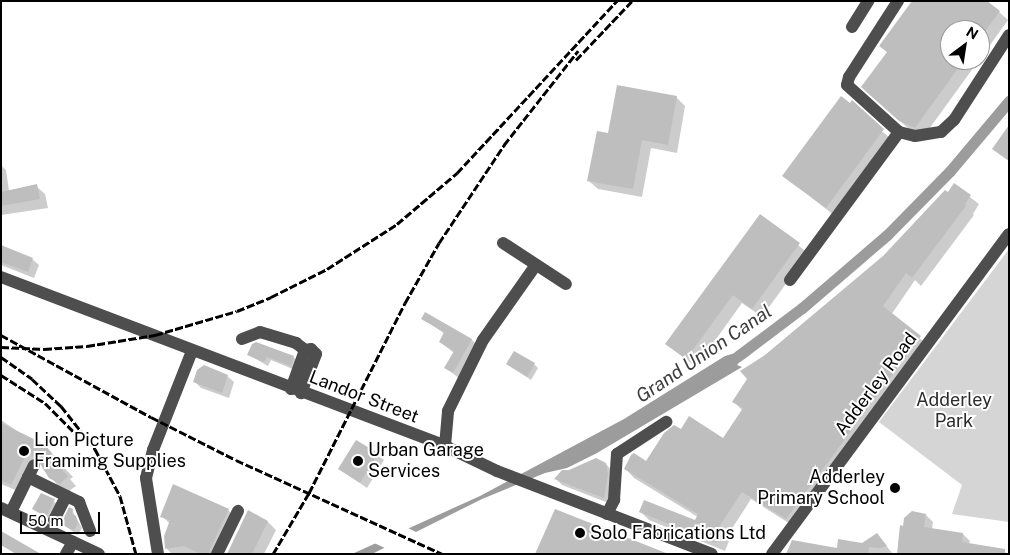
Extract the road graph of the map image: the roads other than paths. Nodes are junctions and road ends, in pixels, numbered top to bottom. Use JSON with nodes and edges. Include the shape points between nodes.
{"nodes":[{"id":1,"x":868,"y":1,"type":"edge"},
{"id":2,"x":898,"y":1,"type":"edge"},
{"id":3,"x":852,"y":27,"type":"dead end"},
{"id":4,"x":1009,"y":35,"type":"edge"},
{"id":5,"x":899,"y":132,"type":"junction"},
{"id":6,"x":1009,"y":234,"type":"edge"},
{"id":7,"x":503,"y":243,"type":"dead end"},
{"id":8,"x":536,"y":266,"type":"junction"},
{"id":9,"x":1,"y":277,"type":"edge"},
{"id":10,"x":790,"y":280,"type":"dead end"},
{"id":11,"x":566,"y":284,"type":"dead end"},
{"id":12,"x":242,"y":339,"type":"dead end"},
{"id":13,"x":192,"y":351,"type":"junction"},
{"id":14,"x":296,"y":391,"type":"junction"},
{"id":15,"x":666,"y":422,"type":"dead end"},
{"id":16,"x":445,"y":446,"type":"junction"},
{"id":17,"x":34,"y":465,"type":"dead end"},
{"id":18,"x":28,"y":477,"type":"junction"},
{"id":19,"x":66,"y":496,"type":"junction"},
{"id":20,"x":6,"y":510,"type":"edge"},
{"id":21,"x":238,"y":512,"type":"dead end"},
{"id":22,"x":607,"y":514,"type":"junction"},
{"id":23,"x":54,"y":520,"type":"dead end"},
{"id":24,"x":90,"y":531,"type":"dead end"},
{"id":25,"x":73,"y":542,"type":"junction"},
{"id":26,"x":692,"y":550,"type":"edge"},
{"id":27,"x":66,"y":554,"type":"edge"},
{"id":28,"x":99,"y":554,"type":"edge"},
{"id":29,"x":158,"y":554,"type":"edge"},
{"id":30,"x":217,"y":554,"type":"edge"},
{"id":31,"x":712,"y":554,"type":"edge"},
{"id":32,"x":772,"y":554,"type":"edge"}],
"edges":[{"from":1,"to":3,"type":"street"},
{"from":2,"to":5,"type":"street","via":[[847,85]]},
{"from":4,"to":5,"type":"street","via":[[954,120],[941,132],[915,136]]},
{"from":5,"to":10,"type":"street"},
{"from":6,"to":32,"type":"street","name":"Adderley Road"},
{"from":7,"to":8,"type":"street"},
{"from":8,"to":11,"type":"street"},
{"from":8,"to":16,"type":"street","via":[[482,340],[448,411]]},
{"from":9,"to":13,"type":"street","name":"Landor Street"},
{"from":12,"to":14,"type":"street","via":[[260,332],[296,343],[305,350],[311,349],[316,354]]},
{"from":13,"to":14,"type":"street","name":"Landor Street"},
{"from":13,"to":29,"type":"street","via":[[153,450],[146,478]]},
{"from":14,"to":16,"type":"street","name":"Landor Street"},
{"from":15,"to":22,"type":"street","via":[[618,454],[614,500]]},
{"from":16,"to":22,"type":"street","name":"Landor Street","via":[[497,471]]},
{"from":17,"to":18,"type":"street"},
{"from":18,"to":19,"type":"street"},
{"from":18,"to":20,"type":"street"},
{"from":19,"to":23,"type":"street"},
{"from":19,"to":24,"type":"street","via":[[79,502]]},
{"from":20,"to":25,"type":"street"},
{"from":21,"to":30,"type":"street"},
{"from":22,"to":26,"type":"street","name":"Landor Street"},
{"from":25,"to":27,"type":"street"},
{"from":25,"to":28,"type":"street"},
{"from":26,"to":31,"type":"street","name":"Landor Street"}]}
